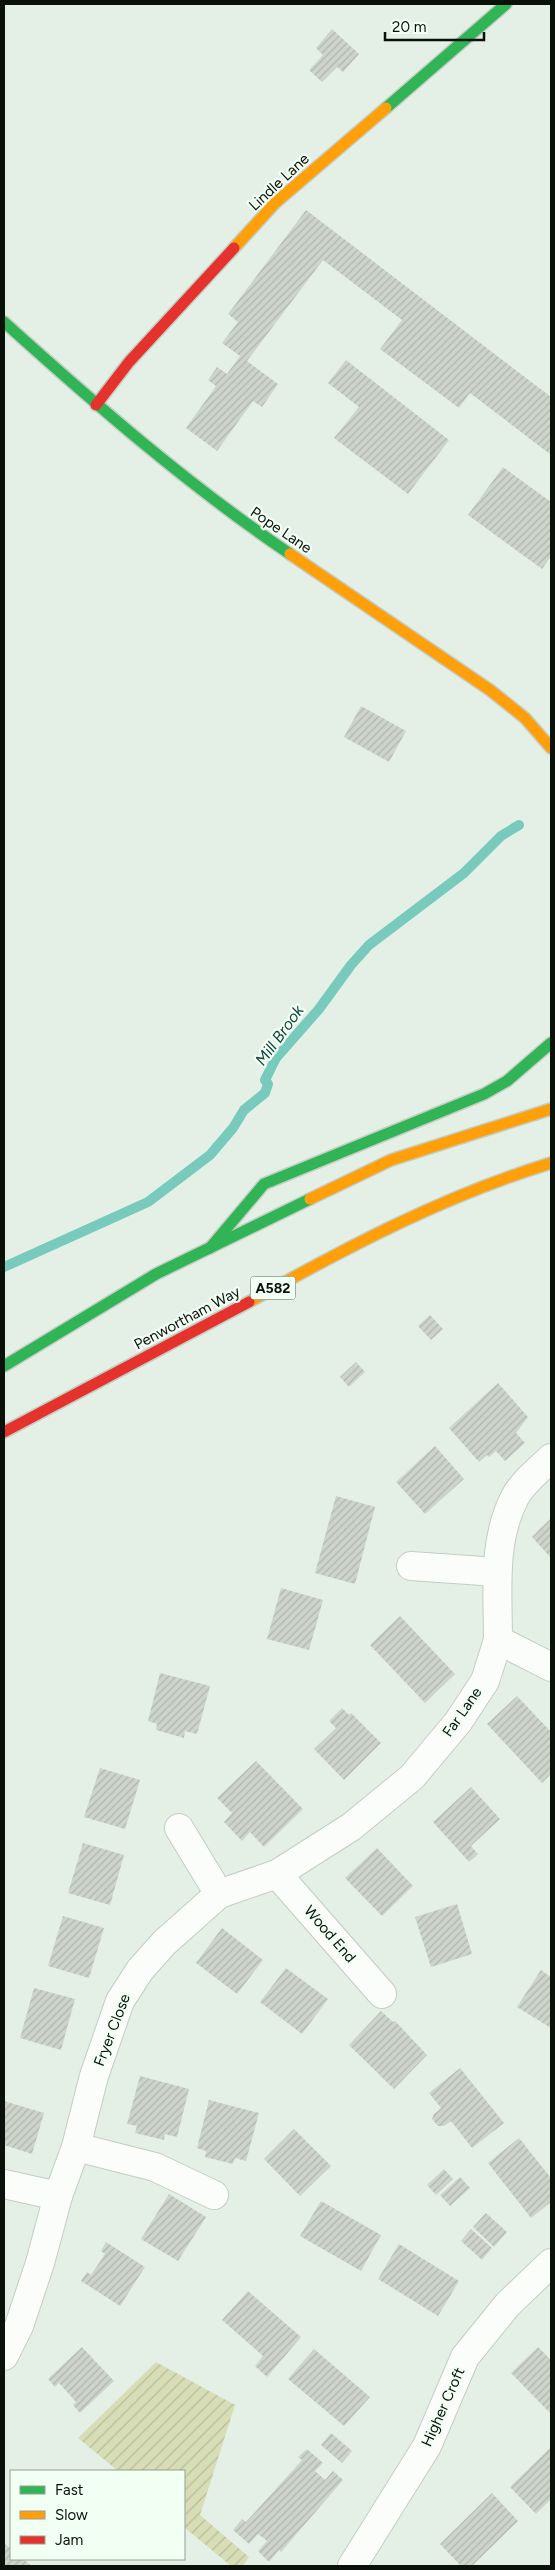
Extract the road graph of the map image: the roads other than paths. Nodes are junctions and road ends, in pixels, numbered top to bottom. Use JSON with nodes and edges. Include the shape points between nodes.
{"nodes":[{"id":1,"x":506,"y":4,"type":"edge"},
{"id":2,"x":4,"y":322,"type":"edge"},
{"id":3,"x":96,"y":404,"type":"junction"},
{"id":4,"x":551,"y":748,"type":"edge"},
{"id":5,"x":551,"y":1043,"type":"edge"},
{"id":6,"x":551,"y":1109,"type":"edge"},
{"id":7,"x":551,"y":1163,"type":"edge"},
{"id":8,"x":531,"y":1168,"type":"junction"},
{"id":9,"x":551,"y":1169,"type":"edge"},
{"id":10,"x":210,"y":1248,"type":"junction"},
{"id":11,"x":4,"y":1366,"type":"edge"},
{"id":12,"x":4,"y":1432,"type":"edge"},
{"id":13,"x":551,"y":1458,"type":"edge"},
{"id":14,"x":411,"y":1566,"type":"dead end"},
{"id":15,"x":496,"y":1572,"type":"junction"},
{"id":16,"x":498,"y":1640,"type":"junction"},
{"id":17,"x":551,"y":1667,"type":"edge"},
{"id":18,"x":412,"y":1777,"type":"joint"},
{"id":19,"x":179,"y":1828,"type":"dead end"},
{"id":20,"x":277,"y":1874,"type":"junction"},
{"id":21,"x":219,"y":1894,"type":"junction"},
{"id":22,"x":382,"y":1994,"type":"dead end"},
{"id":23,"x":76,"y":2147,"type":"junction"},
{"id":24,"x":4,"y":2184,"type":"edge"},
{"id":25,"x":214,"y":2195,"type":"dead end"},
{"id":26,"x":58,"y":2196,"type":"junction"},
{"id":27,"x":551,"y":2263,"type":"edge"},
{"id":28,"x":4,"y":2356,"type":"edge"},
{"id":29,"x":352,"y":2566,"type":"edge"}],
"edges":[{"from":1,"to":3,"type":"main road","name":"Lindle Lane","via":[[276,202],[129,362]]},
{"from":2,"to":3,"type":"main road","name":"Pope Lane"},
{"from":3,"to":4,"type":"main road","name":"Pope Lane","via":[[227,512],[490,690],[524,718]]},
{"from":5,"to":10,"type":"main road","via":[[507,1081],[484,1094],[264,1184]]},
{"from":6,"to":10,"type":"main road","via":[[391,1160]]},
{"from":7,"to":8,"type":"main road","name":"Penwortham Way","number":"A582"},
{"from":8,"to":9,"type":"main road"},
{"from":8,"to":12,"type":"main road","name":"Penwortham Way","number":"A582","via":[[436,1204],[354,1242]]},
{"from":10,"to":11,"type":"main road","via":[[156,1274]]},
{"from":13,"to":15,"type":"street","name":"Far Lane","via":[[515,1496],[502,1534]]},
{"from":14,"to":15,"type":"street"},
{"from":15,"to":16,"type":"street","name":"Far Lane"},
{"from":16,"to":17,"type":"street"},
{"from":16,"to":18,"type":"street","name":"Far Lane","via":[[484,1681],[458,1722]]},
{"from":18,"to":20,"type":"street","name":"Fryer Close","via":[[351,1827]]},
{"from":19,"to":21,"type":"street"},
{"from":20,"to":21,"type":"street","name":"Fryer Close"},
{"from":20,"to":22,"type":"street","name":"Wood End"},
{"from":21,"to":23,"type":"street","name":"Fryer Close","via":[[164,1943],[140,1970],[120,2001],[94,2076]]},
{"from":23,"to":25,"type":"street","via":[[155,2167]]},
{"from":23,"to":26,"type":"street","name":"Fryer Close"},
{"from":24,"to":26,"type":"street"},
{"from":26,"to":28,"type":"street","name":"Fryer Close","via":[[19,2326]]},
{"from":27,"to":29,"type":"street","name":"Higher Croft","via":[[508,2304],[465,2357],[427,2446]]}]}
